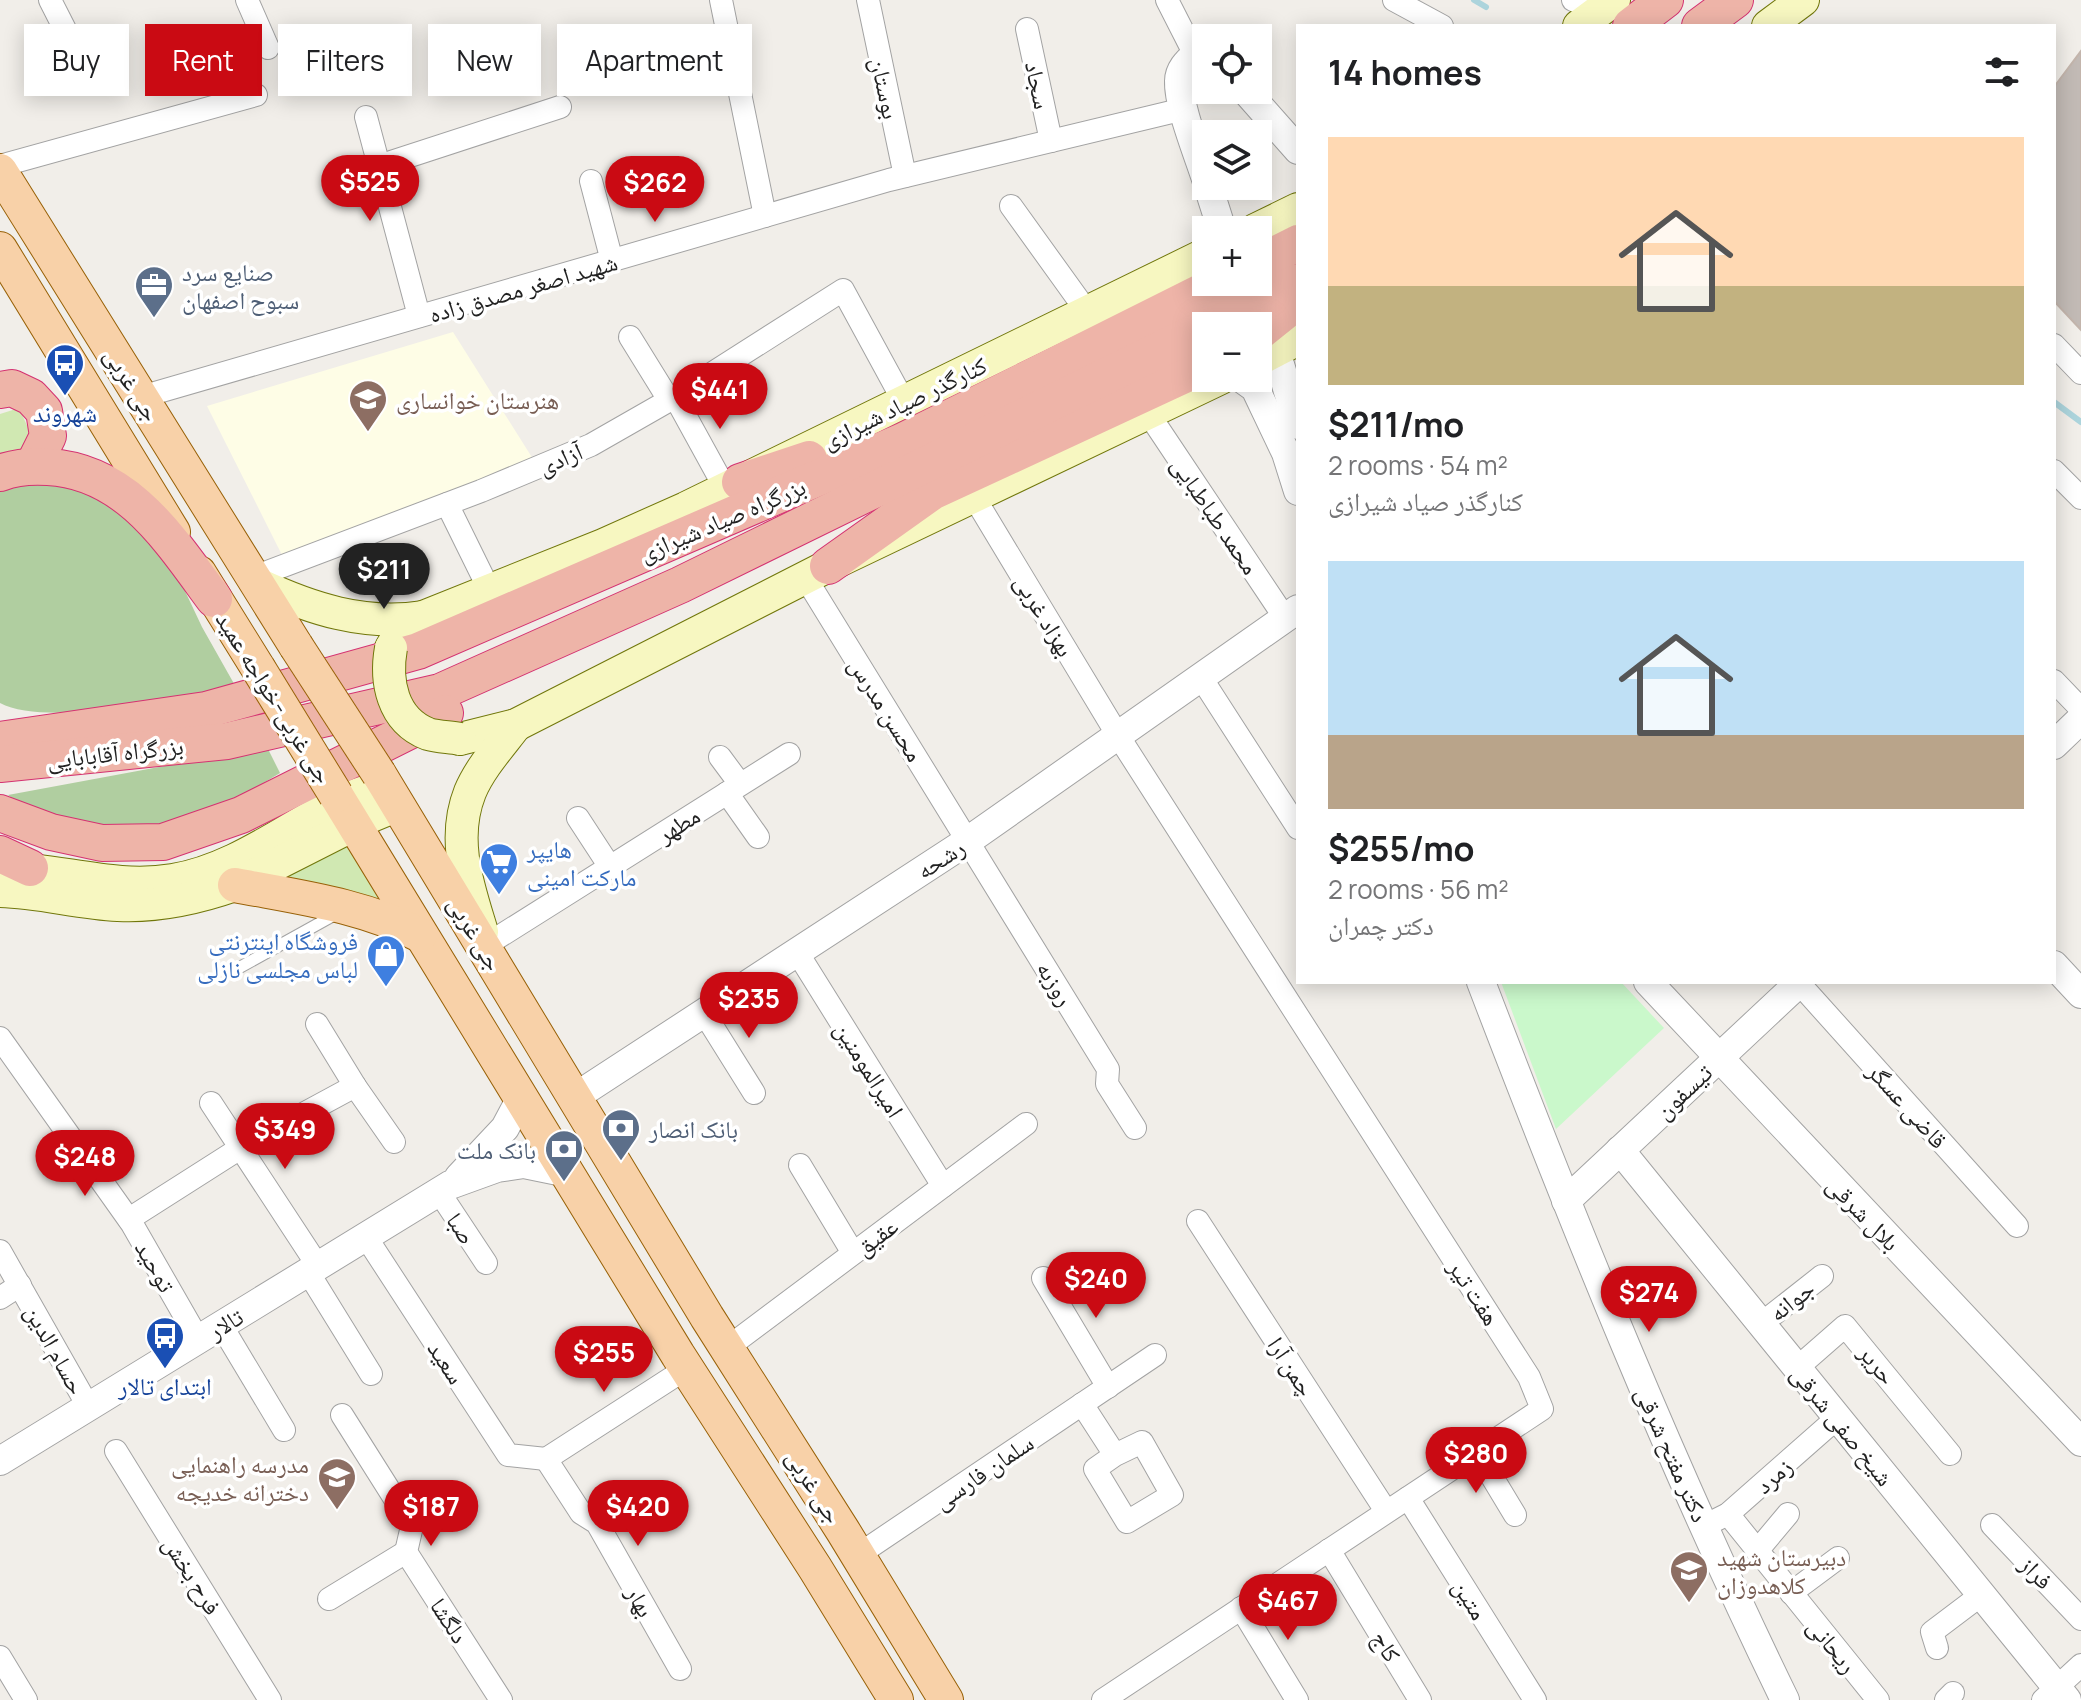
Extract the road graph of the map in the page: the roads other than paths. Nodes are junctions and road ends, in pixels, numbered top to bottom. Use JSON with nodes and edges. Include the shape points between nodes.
{"nodes":[{"id":1,"x":50,"y":0,"type":"edge"},
{"id":2,"x":247,"y":0,"type":"edge"},
{"id":3,"x":721,"y":0,"type":"edge"},
{"id":4,"x":868,"y":0,"type":"edge"},
{"id":5,"x":1167,"y":0,"type":"edge"},
{"id":6,"x":1394,"y":0,"type":"edge"},
{"id":7,"x":1665,"y":0,"type":"edge"},
{"id":8,"x":1735,"y":0,"type":"edge"},
{"id":9,"x":1803,"y":0,"type":"edge"},
{"id":10,"x":1599,"y":13,"type":"edge"},
{"id":11,"x":62,"y":24,"type":"edge"},
{"id":12,"x":1438,"y":24,"type":"edge"},
{"id":13,"x":1703,"y":24,"type":"edge"},
{"id":14,"x":1771,"y":24,"type":"edge"},
{"id":15,"x":1027,"y":29,"type":"dead end"},
{"id":16,"x":1192,"y":42,"type":"edge"},
{"id":17,"x":268,"y":48,"type":"dead end"},
{"id":18,"x":1192,"y":60,"type":"edge"},
{"id":19,"x":252,"y":96,"type":"edge"},
{"id":20,"x":1257,"y":104,"type":"edge"},
{"id":21,"x":560,"y":107,"type":"dead end"},
{"id":22,"x":1184,"y":109,"type":"junction"},
{"id":23,"x":366,"y":117,"type":"dead end"},
{"id":24,"x":1192,"y":134,"type":"edge"},
{"id":25,"x":1051,"y":141,"type":"junction"},
{"id":26,"x":1296,"y":148,"type":"edge"},
{"id":27,"x":379,"y":166,"type":"junction"},
{"id":28,"x":0,"y":168,"type":"edge"},
{"id":29,"x":905,"y":176,"type":"junction"},
{"id":30,"x":591,"y":181,"type":"dead end"},
{"id":31,"x":1011,"y":206,"type":"dead end"},
{"id":32,"x":1296,"y":210,"type":"edge"},
{"id":33,"x":765,"y":216,"type":"junction"},
{"id":34,"x":1272,"y":222,"type":"edge"},
{"id":35,"x":1296,"y":242,"type":"edge"},
{"id":36,"x":1296,"y":242,"type":"edge"},
{"id":37,"x":0,"y":249,"type":"edge"},
{"id":38,"x":1272,"y":250,"type":"edge"},
{"id":39,"x":1272,"y":255,"type":"edge"},
{"id":40,"x":612,"y":261,"type":"junction"},
{"id":41,"x":1192,"y":261,"type":"edge"},
{"id":42,"x":1192,"y":282,"type":"edge"},
{"id":43,"x":1296,"y":283,"type":"edge"},
{"id":44,"x":1193,"y":296,"type":"edge"},
{"id":45,"x":1296,"y":304,"type":"edge"},
{"id":46,"x":1237,"y":312,"type":"edge"},
{"id":47,"x":1088,"y":313,"type":"junction"},
{"id":48,"x":419,"y":316,"type":"junction"},
{"id":49,"x":1192,"y":334,"type":"edge"},
{"id":50,"x":630,"y":337,"type":"dead end"},
{"id":51,"x":1272,"y":346,"type":"edge"},
{"id":52,"x":2056,"y":347,"type":"edge"},
{"id":53,"x":1192,"y":371,"type":"edge"},
{"id":54,"x":2081,"y":373,"type":"edge"},
{"id":55,"x":0,"y":390,"type":"edge"},
{"id":56,"x":1192,"y":392,"type":"edge"},
{"id":57,"x":1257,"y":392,"type":"edge"},
{"id":58,"x":141,"y":397,"type":"junction"},
{"id":59,"x":672,"y":398,"type":"junction"},
{"id":60,"x":904,"y":402,"type":"junction"},
{"id":61,"x":1148,"y":413,"type":"junction"},
{"id":62,"x":1296,"y":419,"type":"edge"},
{"id":63,"x":1292,"y":451,"type":"edge"},
{"id":64,"x":16,"y":469,"type":"edge"},
{"id":65,"x":2056,"y":473,"type":"edge"},
{"id":66,"x":1296,"y":478,"type":"edge"},
{"id":67,"x":733,"y":485,"type":"junction"},
{"id":68,"x":974,"y":497,"type":"junction"},
{"id":69,"x":2081,"y":498,"type":"edge"},
{"id":70,"x":447,"y":504,"type":"junction"},
{"id":71,"x":817,"y":572,"type":"junction"},
{"id":72,"x":483,"y":577,"type":"dead end"},
{"id":73,"x":256,"y":581,"type":"junction"},
{"id":74,"x":680,"y":585,"type":"junction"},
{"id":75,"x":214,"y":599,"type":"junction"},
{"id":76,"x":1294,"y":616,"type":"edge"},
{"id":77,"x":423,"y":617,"type":"junction"},
{"id":78,"x":1200,"y":676,"type":"junction"},
{"id":79,"x":2056,"y":683,"type":"edge"},
{"id":80,"x":2081,"y":709,"type":"edge"},
{"id":81,"x":206,"y":710,"type":"joint"},
{"id":82,"x":0,"y":719,"type":"edge"},
{"id":83,"x":2081,"y":719,"type":"edge"},
{"id":84,"x":116,"y":723,"type":"junction"},
{"id":85,"x":516,"y":725,"type":"junction"},
{"id":86,"x":1117,"y":734,"type":"junction"},
{"id":87,"x":227,"y":741,"type":"joint"},
{"id":88,"x":2056,"y":743,"type":"edge"},
{"id":89,"x":789,"y":754,"type":"dead end"},
{"id":90,"x":1,"y":756,"type":"edge"},
{"id":91,"x":720,"y":757,"type":"dead end"},
{"id":92,"x":387,"y":788,"type":"junction"},
{"id":93,"x":734,"y":788,"type":"junction"},
{"id":94,"x":344,"y":807,"type":"junction"},
{"id":95,"x":2,"y":814,"type":"edge"},
{"id":96,"x":578,"y":818,"type":"dead end"},
{"id":97,"x":1296,"y":825,"type":"edge"},
{"id":98,"x":758,"y":837,"type":"dead end"},
{"id":99,"x":969,"y":840,"type":"junction"},
{"id":100,"x":10,"y":863,"type":"edge"},
{"id":101,"x":610,"y":867,"type":"junction"},
{"id":102,"x":235,"y":885,"type":"junction"},
{"id":103,"x":0,"y":891,"type":"edge"},
{"id":104,"x":347,"y":908,"type":"junction"},
{"id":105,"x":420,"y":935,"type":"junction"},
{"id":106,"x":488,"y":951,"type":"junction"},
{"id":107,"x":797,"y":952,"type":"junction"},
{"id":108,"x":2056,"y":967,"type":"edge"},
{"id":109,"x":235,"y":970,"type":"dead end"},
{"id":110,"x":1482,"y":984,"type":"edge"},
{"id":111,"x":1650,"y":984,"type":"edge"},
{"id":112,"x":1797,"y":984,"type":"edge"},
{"id":113,"x":1801,"y":984,"type":"edge"},
{"id":114,"x":2081,"y":994,"type":"edge"},
{"id":115,"x":704,"y":1013,"type":"junction"},
{"id":116,"x":317,"y":1024,"type":"dead end"},
{"id":117,"x":0,"y":1038,"type":"edge"},
{"id":118,"x":1718,"y":1059,"type":"junction"},
{"id":119,"x":355,"y":1086,"type":"junction"},
{"id":120,"x":754,"y":1093,"type":"dead end"},
{"id":121,"x":522,"y":1096,"type":"junction"},
{"id":122,"x":575,"y":1097,"type":"junction"},
{"id":123,"x":211,"y":1103,"type":"dead end"},
{"id":124,"x":1026,"y":1124,"type":"dead end"},
{"id":125,"x":1135,"y":1128,"type":"dead end"},
{"id":126,"x":394,"y":1142,"type":"dead end"},
{"id":127,"x":242,"y":1147,"type":"junction"},
{"id":128,"x":1620,"y":1150,"type":"junction"},
{"id":129,"x":800,"y":1165,"type":"dead end"},
{"id":130,"x":568,"y":1173,"type":"junction"},
{"id":131,"x":943,"y":1186,"type":"junction"},
{"id":132,"x":444,"y":1189,"type":"junction"},
{"id":133,"x":1566,"y":1201,"type":"junction"},
{"id":134,"x":129,"y":1219,"type":"junction"},
{"id":135,"x":1198,"y":1221,"type":"dead end"},
{"id":136,"x":2017,"y":1226,"type":"dead end"},
{"id":137,"x":366,"y":1237,"type":"junction"},
{"id":138,"x":0,"y":1251,"type":"edge"},
{"id":139,"x":853,"y":1253,"type":"junction"},
{"id":140,"x":486,"y":1263,"type":"dead end"},
{"id":141,"x":313,"y":1269,"type":"junction"},
{"id":142,"x":1822,"y":1276,"type":"dead end"},
{"id":143,"x":1043,"y":1278,"type":"dead end"},
{"id":144,"x":20,"y":1285,"type":"junction"},
{"id":145,"x":0,"y":1298,"type":"edge"},
{"id":146,"x":1761,"y":1324,"type":"junction"},
{"id":147,"x":210,"y":1332,"type":"junction"},
{"id":148,"x":727,"y":1348,"type":"junction"},
{"id":149,"x":1155,"y":1355,"type":"dead end"},
{"id":150,"x":687,"y":1368,"type":"junction"},
{"id":151,"x":1797,"y":1368,"type":"junction"},
{"id":152,"x":371,"y":1374,"type":"dead end"},
{"id":153,"x":1108,"y":1387,"type":"junction"},
{"id":154,"x":1082,"y":1404,"type":"junction"},
{"id":155,"x":88,"y":1406,"type":"junction"},
{"id":156,"x":342,"y":1415,"type":"dead end"},
{"id":157,"x":1837,"y":1418,"type":"junction"},
{"id":158,"x":284,"y":1430,"type":"dead end"},
{"id":159,"x":2081,"y":1442,"type":"edge"},
{"id":160,"x":116,"y":1451,"type":"dead end"},
{"id":161,"x":1477,"y":1452,"type":"junction"},
{"id":162,"x":1950,"y":1454,"type":"dead end"},
{"id":163,"x":1115,"y":1455,"type":"dead end"},
{"id":164,"x":546,"y":1459,"type":"junction"},
{"id":165,"x":0,"y":1461,"type":"edge"},
{"id":166,"x":1408,"y":1498,"type":"junction"},
{"id":167,"x":1386,"y":1511,"type":"junction"},
{"id":168,"x":1788,"y":1514,"type":"dead end"},
{"id":169,"x":1515,"y":1515,"type":"dead end"},
{"id":170,"x":1716,"y":1520,"type":"junction"},
{"id":171,"x":1992,"y":1525,"type":"dead end"},
{"id":172,"x":1329,"y":1550,"type":"junction"},
{"id":173,"x":1757,"y":1551,"type":"junction"},
{"id":174,"x":406,"y":1552,"type":"junction"},
{"id":175,"x":858,"y":1555,"type":"junction"},
{"id":176,"x":1838,"y":1558,"type":"dead end"},
{"id":177,"x":1791,"y":1593,"type":"junction"},
{"id":178,"x":1981,"y":1595,"type":"junction"},
{"id":179,"x":329,"y":1599,"type":"dead end"},
{"id":180,"x":1241,"y":1608,"type":"junction"},
{"id":181,"x":2081,"y":1619,"type":"edge"},
{"id":182,"x":1937,"y":1648,"type":"dead end"},
{"id":183,"x":0,"y":1657,"type":"edge"},
{"id":184,"x":2081,"y":1665,"type":"edge"},
{"id":185,"x":680,"y":1669,"type":"dead end"},
{"id":186,"x":2055,"y":1696,"type":"edge"},
{"id":187,"x":1106,"y":1699,"type":"edge"},
{"id":188,"x":26,"y":1700,"type":"edge"},
{"id":189,"x":270,"y":1700,"type":"edge"},
{"id":190,"x":501,"y":1700,"type":"edge"},
{"id":191,"x":896,"y":1700,"type":"edge"},
{"id":192,"x":946,"y":1700,"type":"edge"},
{"id":193,"x":1297,"y":1700,"type":"edge"},
{"id":194,"x":1420,"y":1700,"type":"edge"},
{"id":195,"x":1535,"y":1700,"type":"edge"},
{"id":196,"x":1785,"y":1700,"type":"edge"},
{"id":197,"x":1878,"y":1700,"type":"edge"}],
"edges":[{"from":1,"to":11,"type":"street"},
{"from":2,"to":17,"type":"street"},
{"from":3,"to":33,"type":"street"},
{"from":4,"to":29,"type":"street","name":"بوستان"},
{"from":5,"to":16,"type":"street"},
{"from":6,"to":12,"type":"street"},
{"from":7,"to":10,"type":"highway"},
{"from":8,"to":13,"type":"highway"},
{"from":9,"to":14,"type":"main road"},
{"from":15,"to":25,"type":"street","name":"سجاد"},
{"from":18,"to":22,"type":"street","via":[[1184,65],[1179,81]]},
{"from":19,"to":28,"type":"street"},
{"from":20,"to":26,"type":"street"},
{"from":21,"to":27,"type":"street"},
{"from":22,"to":24,"type":"street"},
{"from":22,"to":25,"type":"street","name":"شهید اصغر مصدق زاده"},
{"from":23,"to":27,"type":"street"},
{"from":25,"to":29,"type":"street","name":"شهید اصغر مصدق زاده"},
{"from":27,"to":48,"type":"street"},
{"from":28,"to":58,"type":"main road","name":"جی غربی"},
{"from":29,"to":33,"type":"street","name":"شهید اصغر مصدق زاده"},
{"from":30,"to":40,"type":"street"},
{"from":31,"to":47,"type":"street"},
{"from":32,"to":34,"type":"main road"},
{"from":33,"to":40,"type":"street","name":"شهید اصغر مصدق زاده"},
{"from":35,"to":38,"type":"highway"},
{"from":36,"to":39,"type":"highway"},
{"from":37,"to":75,"type":"main road","name":"جی غربی"},
{"from":40,"to":48,"type":"street","name":"شهید اصغر مصدق زاده"},
{"from":41,"to":47,"type":"main road","name":"کنارگذر صیاد شیرازی"},
{"from":42,"to":67,"type":"highway","via":[[839,450]]},
{"from":43,"to":46,"type":"highway","name":"بزرگراه صیاد شیرازی"},
{"from":44,"to":81,"type":"highway","name":"بزرگراه صیاد شیرازی","via":[[903,441],[418,651]]},
{"from":45,"to":51,"type":"highway"},
{"from":47,"to":60,"type":"main road","name":"کنارگذر صیاد شیرازی"},
{"from":48,"to":58,"type":"street","name":"شهید اصغر مصدق زاده"},
{"from":49,"to":74,"type":"highway","name":"بزرگراه صیاد شیرازی"},
{"from":50,"to":59,"type":"street"},
{"from":51,"to":62,"type":"street"},
{"from":52,"to":54,"type":"street"},
{"from":53,"to":71,"type":"highway","via":[[932,492]]},
{"from":55,"to":64,"type":"highway","via":[[12,388],[31,397],[44,411],[48,436]]},
{"from":56,"to":61,"type":"main road"},
{"from":57,"to":63,"type":"street"},
{"from":58,"to":73,"type":"main road","name":"جی غربی"},
{"from":59,"to":60,"type":"street","name":"آزادی","via":[[843,290]]},
{"from":59,"to":67,"type":"street"},
{"from":59,"to":70,"type":"street","name":"آزادی","via":[[591,445]]},
{"from":60,"to":67,"type":"main road","name":"کنارگذر صیاد شیرازی"},
{"from":61,"to":68,"type":"main road"},
{"from":61,"to":76,"type":"street","name":"محمد طباطبایی"},
{"from":63,"to":66,"type":"street"},
{"from":64,"to":75,"type":"highway","via":[[64,467],[127,496],[157,522]]},
{"from":65,"to":69,"type":"street"},
{"from":67,"to":77,"type":"main road","name":"کنارگذر صیاد شیرازی","via":[[603,545]]},
{"from":68,"to":71,"type":"main road"},
{"from":68,"to":86,"type":"street","name":"بهزاد غربی"},
{"from":70,"to":72,"type":"street"},
{"from":70,"to":73,"type":"street","name":"آزادی"},
{"from":71,"to":85,"type":"main road"},
{"from":71,"to":99,"type":"street","name":"محسن مدرس"},
{"from":73,"to":77,"type":"main road","via":[[328,612],[394,621]]},
{"from":73,"to":92,"type":"main road","name":"جی غربی","bridge":true},
{"from":74,"to":87,"type":"highway","name":"بزرگراه صیاد شیرازی","via":[[440,692]]},
{"from":74,"to":95,"type":"highway","via":[[397,738],[241,815],[163,842],[102,843]]},
{"from":75,"to":94,"type":"main road","name":"جی غربی-خواجه عمید","bridge":true},
{"from":76,"to":78,"type":"street","name":"رشحه"},
{"from":77,"to":85,"type":"main road","bridge":true,"via":[[398,636],[387,671],[391,695],[406,718],[427,733],[460,739]]},
{"from":78,"to":86,"type":"street","name":"رشحه"},
{"from":78,"to":97,"type":"street"},
{"from":79,"to":80,"type":"street"},
{"from":81,"to":84,"type":"highway","name":"بزرگراه آقابابایی"},
{"from":82,"to":84,"type":"highway","via":[[28,726]]},
{"from":83,"to":88,"type":"street"},
{"from":84,"to":90,"type":"highway","name":"بزرگراه آقابابایی"},
{"from":85,"to":106,"type":"main road","via":[[470,792],[460,837],[464,874]]},
{"from":86,"to":99,"type":"street","name":"رشحه"},
{"from":86,"to":161,"type":"street","name":"هفت تیر","via":[[1529,1377],[1542,1409]]},
{"from":87,"to":90,"type":"highway","name":"بزرگراه آقابابایی"},
{"from":89,"to":93,"type":"street","name":"مطهر"},
{"from":91,"to":93,"type":"street"},
{"from":92,"to":94,"type":"main road"},
{"from":92,"to":106,"type":"main road","name":"جی غربی"},
{"from":93,"to":98,"type":"street"},
{"from":93,"to":101,"type":"street","name":"مطهر"},
{"from":94,"to":100,"type":"main road","via":[[212,870],[174,880],[128,884]]},
{"from":94,"to":102,"type":"main road"},
{"from":94,"to":105,"type":"main road","name":"جی غربی"},
{"from":96,"to":101,"type":"street"},
{"from":99,"to":107,"type":"street","name":"رشحه"},
{"from":99,"to":125,"type":"street","name":"روزبه","via":[[1108,1069],[1107,1084]]},
{"from":101,"to":106,"type":"street","name":"مطهر"},
{"from":102,"to":103,"type":"main road","via":[[156,905]]},
{"from":102,"to":104,"type":"main road"},
{"from":104,"to":105,"type":"main road"},
{"from":104,"to":109,"type":"lane"},
{"from":105,"to":121,"type":"main road","name":"جی غربی"},
{"from":106,"to":122,"type":"main road","name":"جی غربی"},
{"from":107,"to":115,"type":"street","name":"رشحه"},
{"from":107,"to":131,"type":"street","name":"امیرالمومنین"},
{"from":108,"to":114,"type":"street"},
{"from":110,"to":133,"type":"street","name":"دکتر مفتح شرقی"},
{"from":111,"to":118,"type":"street","name":"بلال شرقی"},
{"from":112,"to":118,"type":"street","name":"تیسفون"},
{"from":113,"to":136,"type":"street","name":"قاضی عسگر"},
{"from":115,"to":120,"type":"street"},
{"from":115,"to":122,"type":"street","name":"رشحه"},
{"from":116,"to":119,"type":"street"},
{"from":117,"to":134,"type":"street","name":"توحید"},
{"from":118,"to":128,"type":"street","name":"تیسفون"},
{"from":118,"to":159,"type":"street","name":"بلال شرقی"},
{"from":119,"to":126,"type":"street"},
{"from":119,"to":127,"type":"street"},
{"from":121,"to":130,"type":"main road","name":"جی غربی"},
{"from":121,"to":132,"type":"street","via":[[505,1128]]},
{"from":122,"to":148,"type":"main road","name":"جی غربی"},
{"from":123,"to":127,"type":"street"},
{"from":124,"to":131,"type":"street","name":"عقیق"},
{"from":127,"to":134,"type":"street"},
{"from":127,"to":141,"type":"street"},
{"from":128,"to":133,"type":"street","name":"تیسفون"},
{"from":128,"to":146,"type":"street","name":"شیخ صفی شرقی"},
{"from":129,"to":139,"type":"street"},
{"from":130,"to":132,"type":"street","via":[[524,1164],[497,1168]]},
{"from":130,"to":150,"type":"main road","name":"جی غربی"},
{"from":131,"to":139,"type":"street","name":"عقیق"},
{"from":132,"to":137,"type":"street","name":"تالار"},
{"from":132,"to":140,"type":"street","name":"صبا"},
{"from":133,"to":170,"type":"street","name":"دکتر مفتح شرقی"},
{"from":134,"to":147,"type":"street","name":"توحید"},
{"from":135,"to":167,"type":"street","name":"چمن آرا"},
{"from":137,"to":141,"type":"street","name":"تالار"},
{"from":137,"to":164,"type":"street","name":"سعید","via":[[508,1455]]},
{"from":138,"to":144,"type":"street","name":"حسام الدین"},
{"from":139,"to":148,"type":"street","name":"عقیق"},
{"from":141,"to":147,"type":"street","name":"تالار"},
{"from":141,"to":152,"type":"street"},
{"from":142,"to":146,"type":"street","name":"جوانه"},
{"from":143,"to":153,"type":"street"},
{"from":144,"to":145,"type":"street"},
{"from":144,"to":155,"type":"street","name":"حسام الدین"},
{"from":146,"to":151,"type":"street","name":"شیخ صفی شرقی"},
{"from":147,"to":155,"type":"street","name":"تالار"},
{"from":147,"to":158,"type":"street"},
{"from":148,"to":175,"type":"main road","name":"جی غربی"},
{"from":149,"to":153,"type":"street","name":"سلمان فارسی"},
{"from":150,"to":164,"type":"street"},
{"from":150,"to":191,"type":"main road","name":"جی غربی"},
{"from":151,"to":157,"type":"street","name":"شیخ صفی شرقی"},
{"from":151,"to":162,"type":"street","name":"حریر","via":[[1845,1326]]},
{"from":153,"to":154,"type":"street","name":"سلمان فارسی"},
{"from":154,"to":163,"type":"street"},
{"from":154,"to":175,"type":"street","name":"سلمان فارسی"},
{"from":155,"to":165,"type":"street","name":"تالار"},
{"from":156,"to":174,"type":"street","via":[[412,1526]]},
{"from":157,"to":170,"type":"street","name":"زمرد"},
{"from":157,"to":178,"type":"street","name":"شیخ صفی شرقی"},
{"from":160,"to":189,"type":"street","name":"فرح بخش"},
{"from":161,"to":166,"type":"street","name":"هفت تیر"},
{"from":161,"to":169,"type":"street"},
{"from":164,"to":185,"type":"street","name":"بهار","via":[[581,1513],[597,1523]]},
{"from":166,"to":167,"type":"street","name":"هفت تیر"},
{"from":166,"to":195,"type":"street","name":"متین"},
{"from":167,"to":172,"type":"street","name":"هفت تیر"},
{"from":168,"to":173,"type":"street"},
{"from":170,"to":173,"type":"street","name":"ریحانی"},
{"from":170,"to":196,"type":"street","name":"دکتر مفتح شرقی"},
{"from":171,"to":181,"type":"street","name":"فراز"},
{"from":172,"to":180,"type":"street","name":"هفت تیر"},
{"from":172,"to":194,"type":"street","name":"کاج"},
{"from":173,"to":177,"type":"street","name":"ریحانی"},
{"from":174,"to":179,"type":"street"},
{"from":174,"to":190,"type":"street","name":"دلگشا"},
{"from":175,"to":192,"type":"main road","name":"جی غربی"},
{"from":176,"to":177,"type":"street"},
{"from":177,"to":197,"type":"street","name":"ریحانی"},
{"from":178,"to":182,"type":"street","via":[[1932,1632]]},
{"from":178,"to":186,"type":"street","name":"شیخ صفی شرقی"},
{"from":180,"to":187,"type":"street","name":"هفت تیر"},
{"from":180,"to":193,"type":"street"},
{"from":183,"to":188,"type":"street"},
{"from":184,"to":186,"type":"street"}]}
